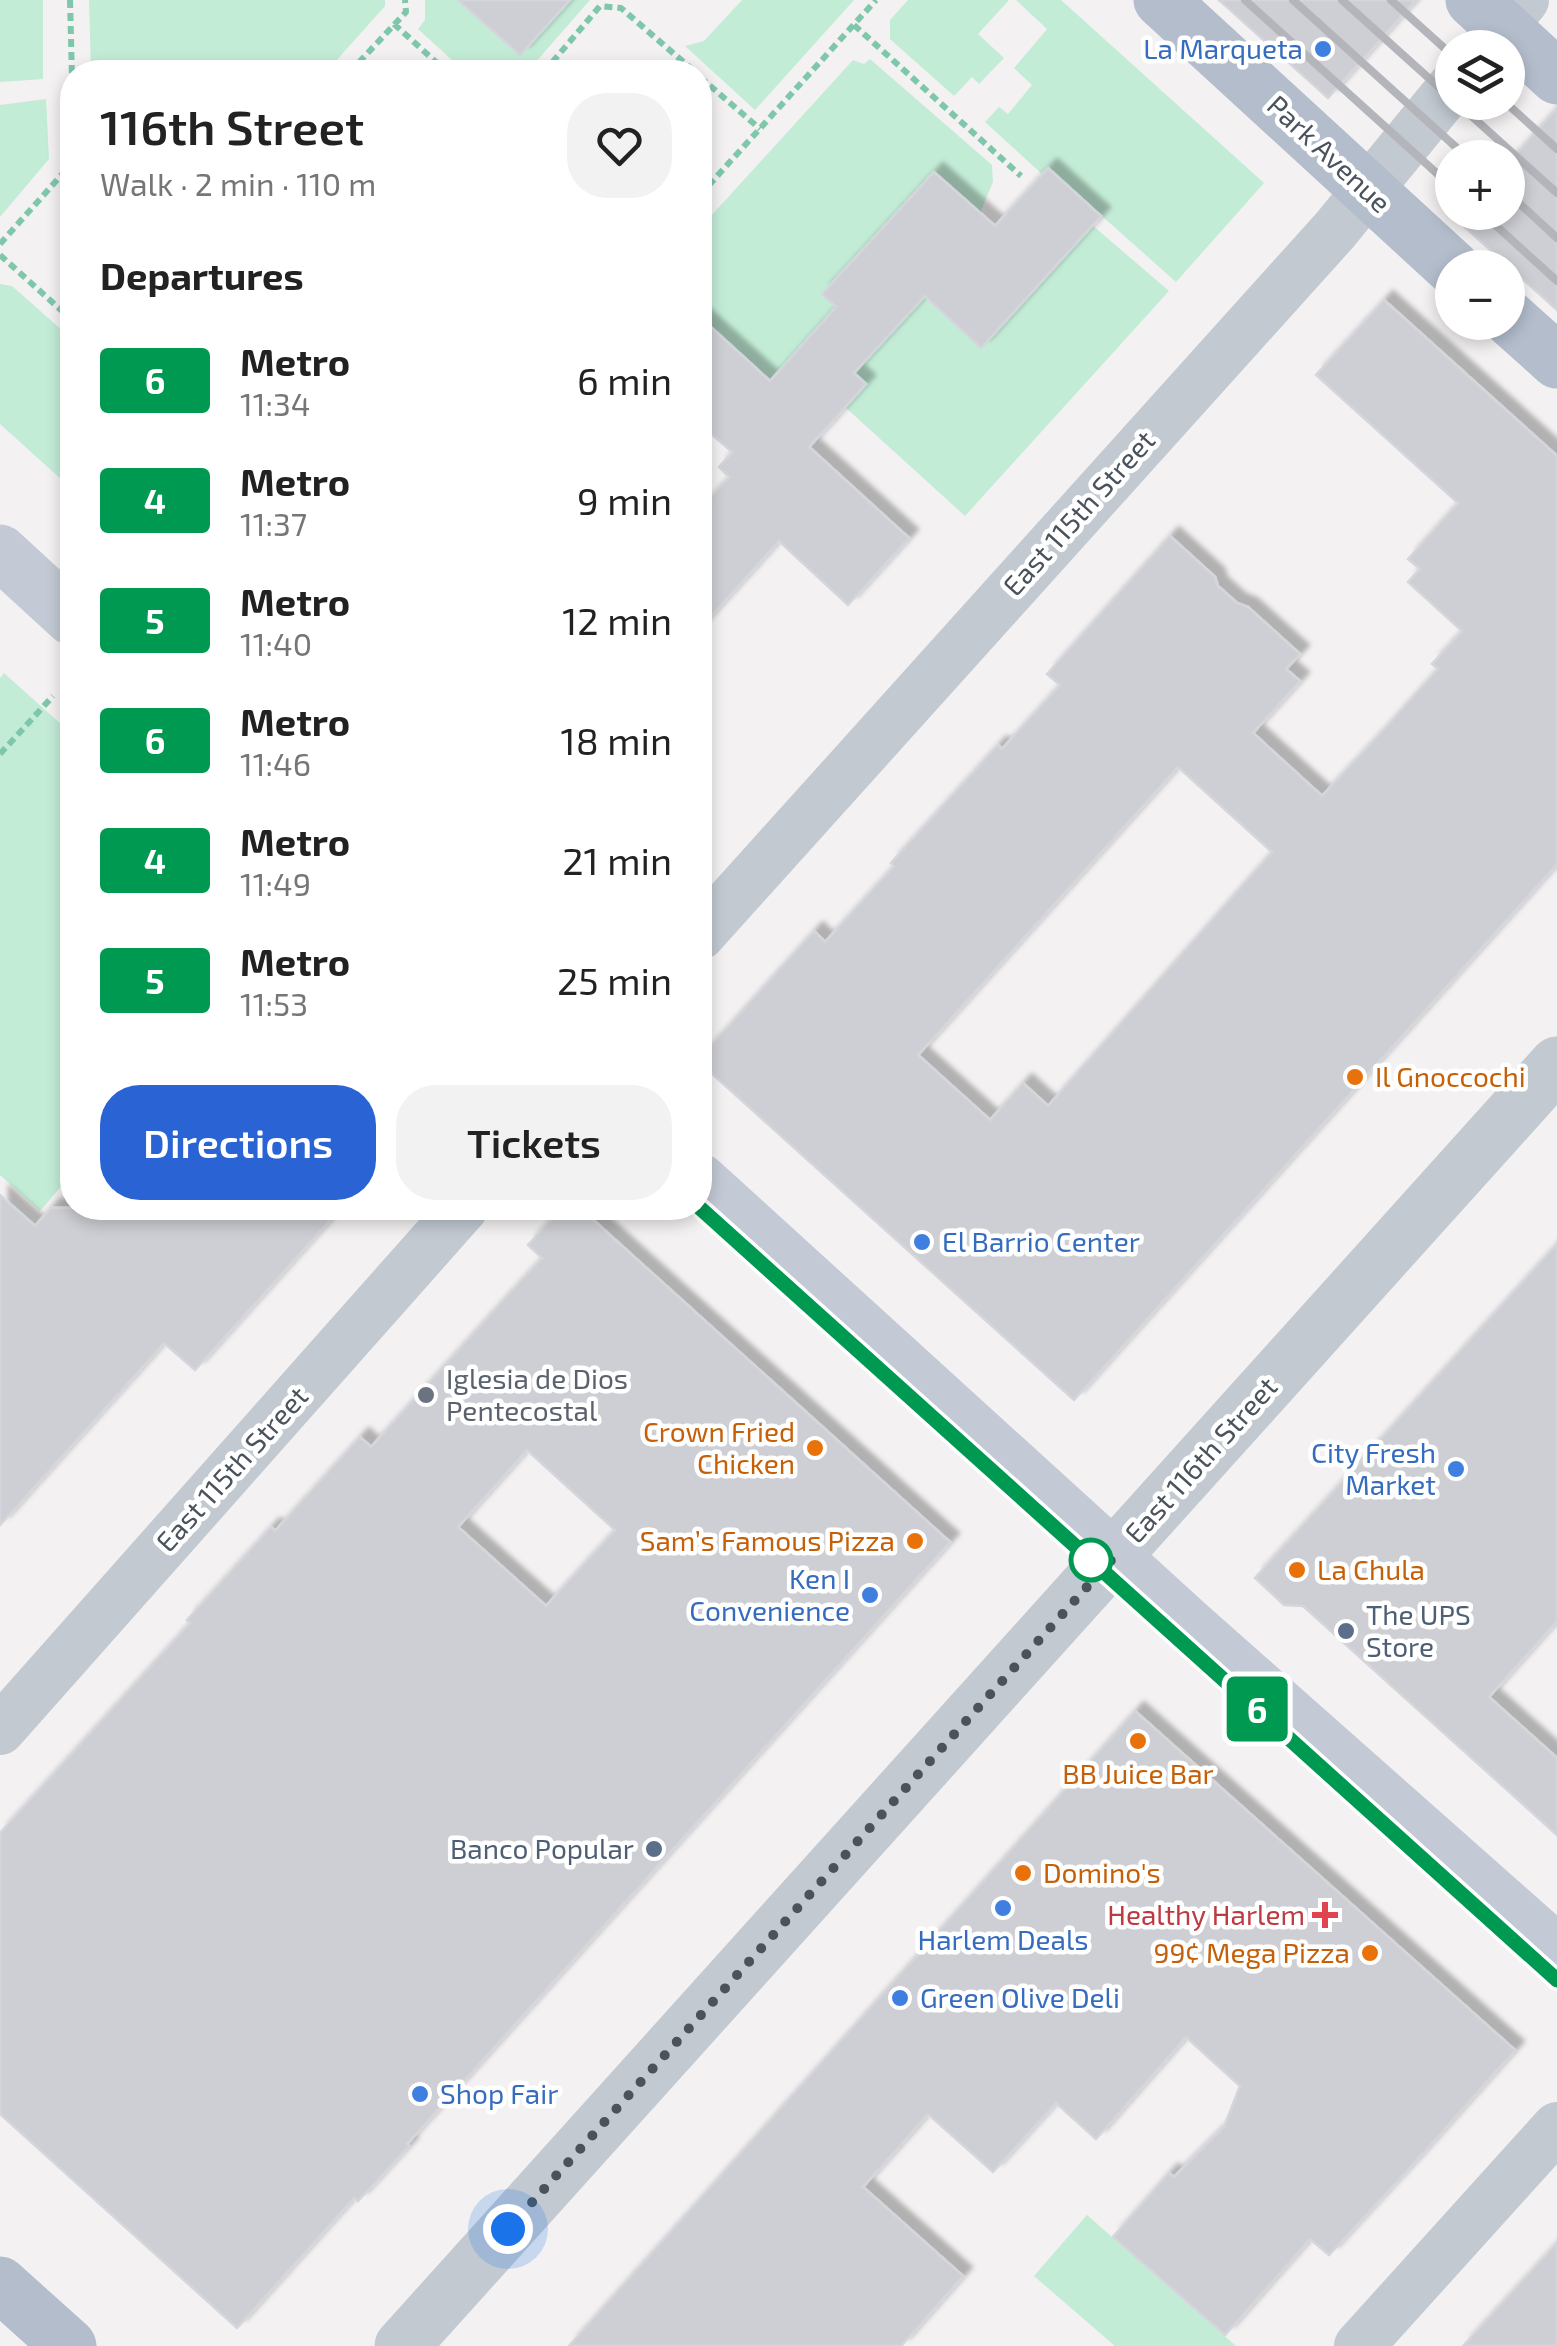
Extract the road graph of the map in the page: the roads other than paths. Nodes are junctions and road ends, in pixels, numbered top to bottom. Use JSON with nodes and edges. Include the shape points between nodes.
{"nodes":[{"id":1,"x":1161,"y":0,"type":"edge"},
{"id":2,"x":1496,"y":18,"type":"edge"},
{"id":3,"x":1557,"y":78,"type":"edge"},
{"id":4,"x":1435,"y":108,"type":"edge"},
{"id":5,"x":1368,"y":190,"type":"junction"},
{"id":6,"x":1435,"y":251,"type":"edge"},
{"id":7,"x":1525,"y":332,"type":"edge"},
{"id":8,"x":1557,"y":361,"type":"edge"},
{"id":9,"x":0,"y":552,"type":"edge"},
{"id":10,"x":60,"y":607,"type":"edge"},
{"id":11,"x":712,"y":922,"type":"edge"},
{"id":12,"x":1557,"y":1064,"type":"edge"},
{"id":13,"x":712,"y":1191,"type":"edge"},
{"id":14,"x":452,"y":1220,"type":"edge"},
{"id":15,"x":1114,"y":1557,"type":"junction"},
{"id":16,"x":0,"y":1730,"type":"edge"},
{"id":17,"x":1557,"y":1952,"type":"edge"},
{"id":18,"x":1557,"y":2127,"type":"edge"},
{"id":19,"x":0,"y":2284,"type":"edge"},
{"id":20,"x":69,"y":2346,"type":"edge"},
{"id":21,"x":402,"y":2346,"type":"edge"},
{"id":22,"x":1359,"y":2346,"type":"edge"}],
"edges":[{"from":1,"to":5,"type":"main road","name":"Park Avenue"},
{"from":2,"to":3,"type":"main road"},
{"from":4,"to":5,"type":"street","name":"East 115th Street"},
{"from":5,"to":6,"type":"main road","name":"Park Avenue"},
{"from":5,"to":11,"type":"street","name":"East 115th Street"},
{"from":7,"to":8,"type":"main road"},
{"from":9,"to":10,"type":"main road"},
{"from":12,"to":15,"type":"street","name":"East 116th Street"},
{"from":13,"to":15,"type":"main road"},
{"from":14,"to":16,"type":"street","name":"East 115th Street"},
{"from":15,"to":17,"type":"main road"},
{"from":15,"to":21,"type":"street","name":"East 116th Street"},
{"from":18,"to":22,"type":"street"},
{"from":19,"to":20,"type":"main road"}]}
